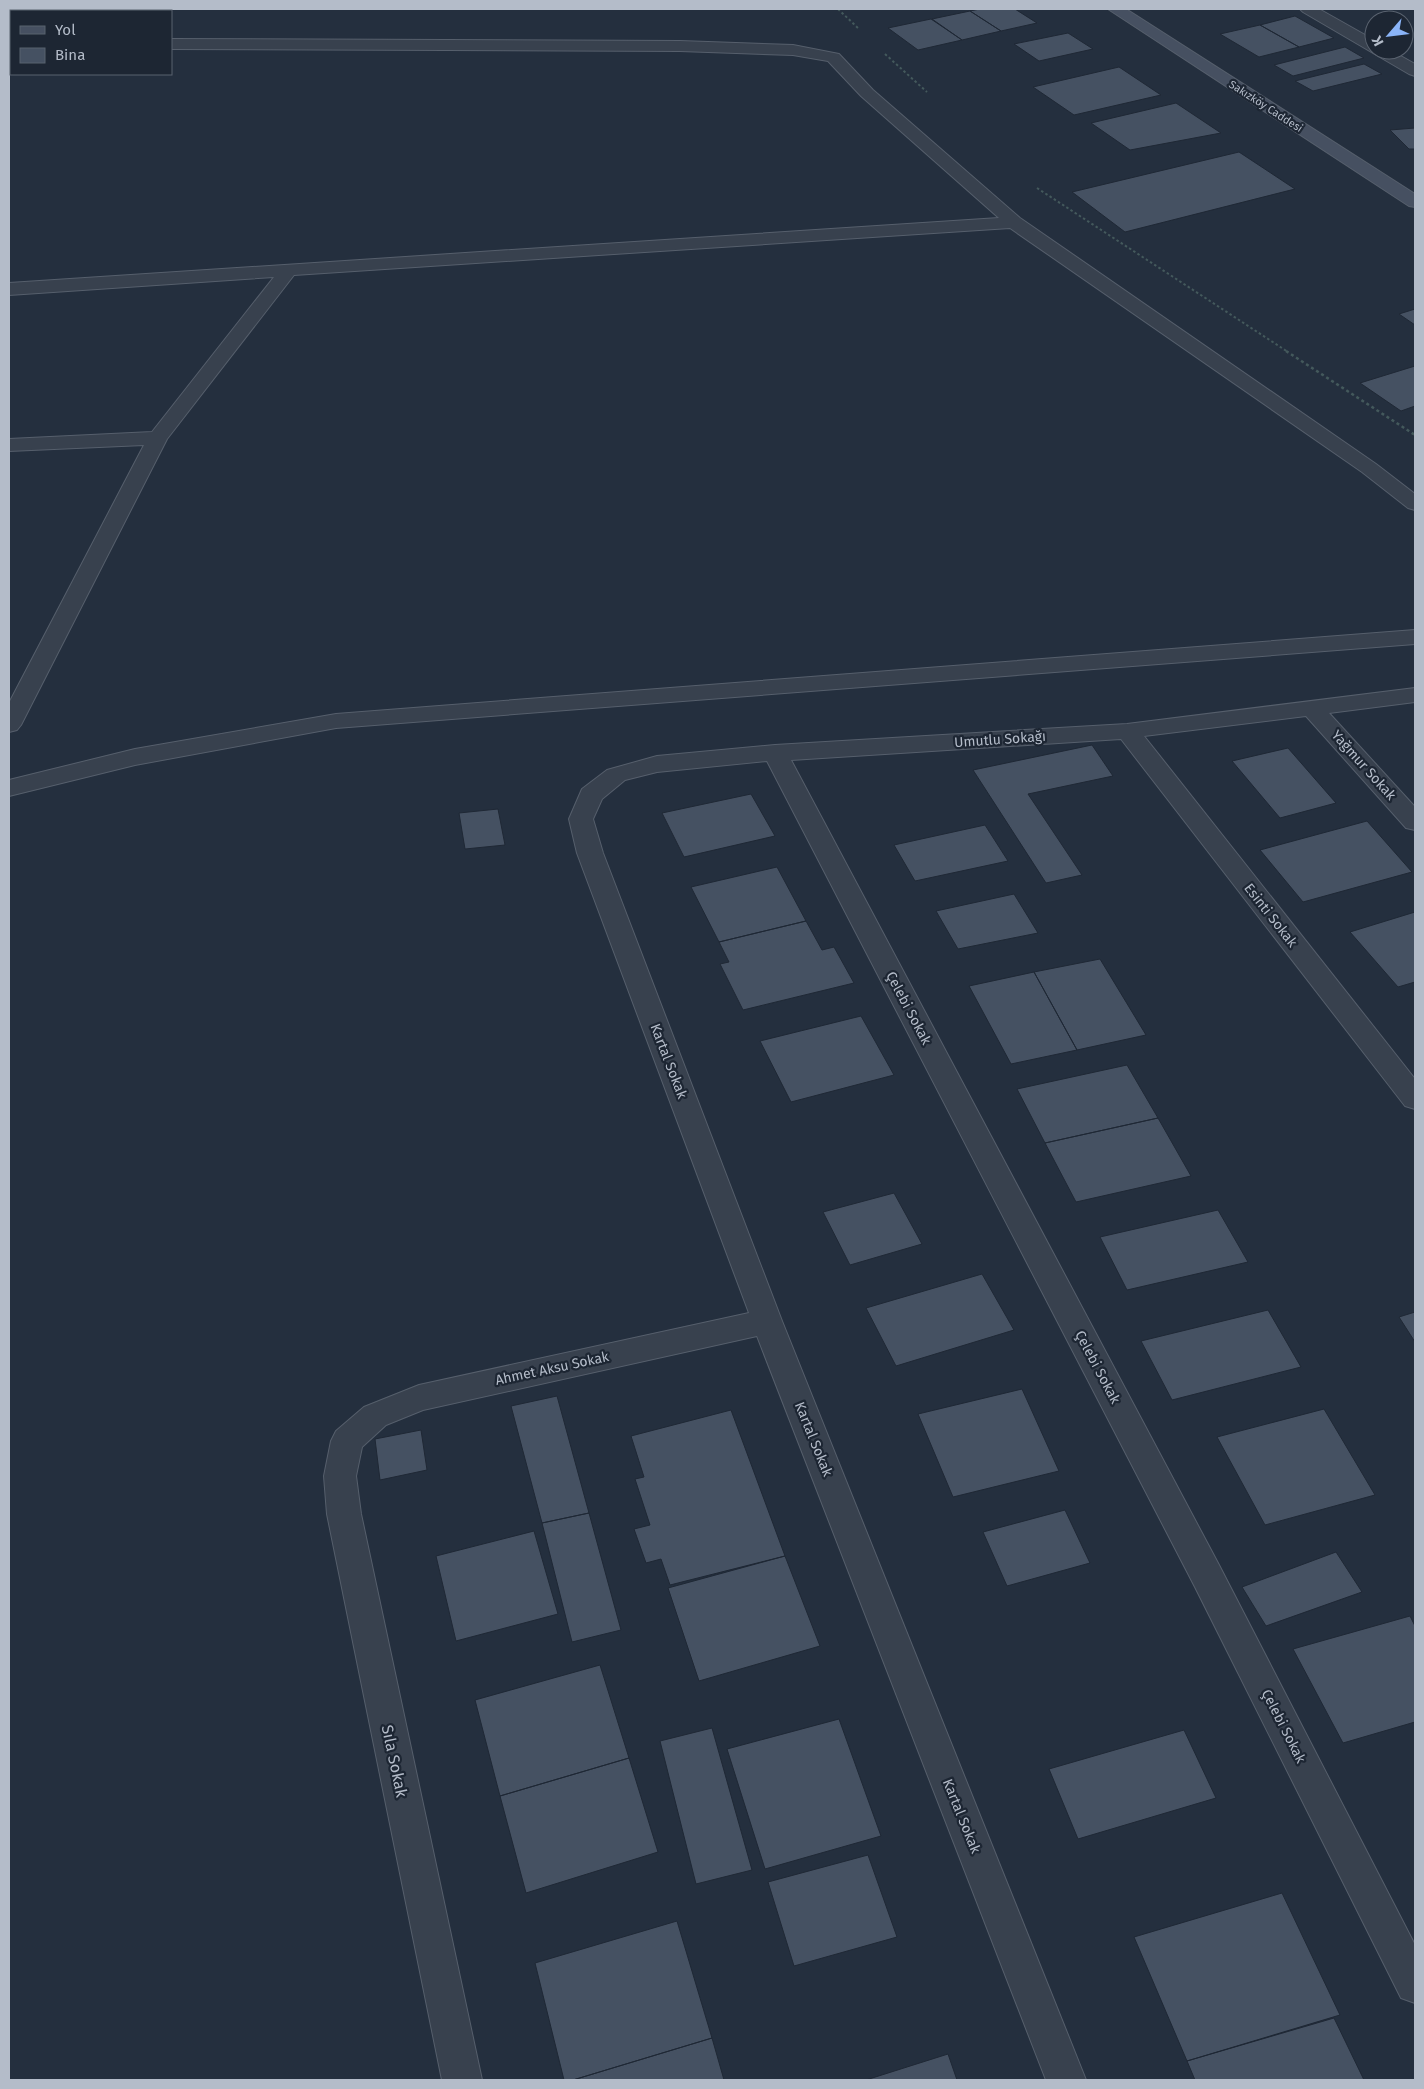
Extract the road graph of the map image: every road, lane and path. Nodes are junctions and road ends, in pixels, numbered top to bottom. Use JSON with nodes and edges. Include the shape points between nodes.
{"nodes":[{"id":1,"x":838,"y":9,"type":"edge"},
{"id":2,"x":1116,"y":9,"type":"edge"},
{"id":3,"x":1308,"y":9,"type":"edge"},
{"id":4,"x":862,"y":32,"type":"dead end"},
{"id":5,"x":1364,"y":41,"type":"edge"},
{"id":6,"x":172,"y":44,"type":"edge"},
{"id":7,"x":882,"y":52,"type":"dead end"},
{"id":8,"x":1396,"y":60,"type":"edge"},
{"id":9,"x":1415,"y":71,"type":"edge"},
{"id":10,"x":926,"y":92,"type":"dead end"},
{"id":11,"x":1032,"y":186,"type":"dead end"},
{"id":12,"x":1415,"y":202,"type":"edge"},
{"id":13,"x":1014,"y":222,"type":"junction"},
{"id":14,"x":289,"y":270,"type":"junction"},
{"id":15,"x":9,"y":289,"type":"edge"},
{"id":16,"x":1415,"y":435,"type":"edge"},
{"id":17,"x":158,"y":438,"type":"junction"},
{"id":18,"x":9,"y":446,"type":"edge"},
{"id":19,"x":1415,"y":504,"type":"edge"},
{"id":20,"x":1415,"y":637,"type":"edge"},
{"id":21,"x":1415,"y":694,"type":"edge"},
{"id":22,"x":1312,"y":708,"type":"junction"},
{"id":23,"x":9,"y":726,"type":"edge"},
{"id":24,"x":1127,"y":731,"type":"junction"},
{"id":25,"x":776,"y":753,"type":"junction"},
{"id":26,"x":9,"y":788,"type":"edge"},
{"id":27,"x":591,"y":795,"type":"joint"},
{"id":28,"x":1415,"y":822,"type":"edge"},
{"id":29,"x":1415,"y":1099,"type":"edge"},
{"id":30,"x":767,"y":1321,"type":"junction"},
{"id":31,"x":347,"y":1440,"type":"joint"},
{"id":32,"x":1415,"y":1984,"type":"edge"},
{"id":33,"x":462,"y":2080,"type":"edge"},
{"id":34,"x":1066,"y":2080,"type":"edge"}],
"edges":[{"from":1,"to":4,"type":"path"},
{"from":2,"to":12,"type":"main road","name":"Sakızköy Caddesi"},
{"from":3,"to":5,"type":"street"},
{"from":6,"to":13,"type":"street","via":[[680,46],[793,50],[834,57],[867,93]]},
{"from":7,"to":10,"type":"path"},
{"from":8,"to":9,"type":"street"},
{"from":11,"to":16,"type":"path"},
{"from":13,"to":14,"type":"street"},
{"from":13,"to":19,"type":"street","via":[[1369,468]]},
{"from":14,"to":15,"type":"street"},
{"from":14,"to":17,"type":"street"},
{"from":17,"to":18,"type":"street"},
{"from":17,"to":23,"type":"street"},
{"from":20,"to":26,"type":"street","via":[[336,721],[135,757]]},
{"from":21,"to":22,"type":"street","name":"Umutlu Sokağı"},
{"from":22,"to":24,"type":"street","name":"Umutlu Sokağı"},
{"from":22,"to":28,"type":"street","name":"Yağmur Sokak"},
{"from":24,"to":25,"type":"street","name":"Umutlu Sokağı"},
{"from":24,"to":29,"type":"street","name":"Esinti Sokak"},
{"from":25,"to":27,"type":"street","name":"Umutlu Sokağı","via":[[657,764],[616,775]]},
{"from":25,"to":32,"type":"street","name":"Çelebi Sokak","via":[[1207,1576]]},
{"from":27,"to":30,"type":"street","name":"Kartal Sokak","via":[[581,819],[590,853]]},
{"from":30,"to":31,"type":"street","name":"Ahmet Aksu Sokak","via":[[419,1398],[375,1416]]},
{"from":30,"to":34,"type":"street","name":"Kartal Sokak"},
{"from":31,"to":33,"type":"street","name":"Sıla Sokak","via":[[340,1476],[344,1514]]}]}
